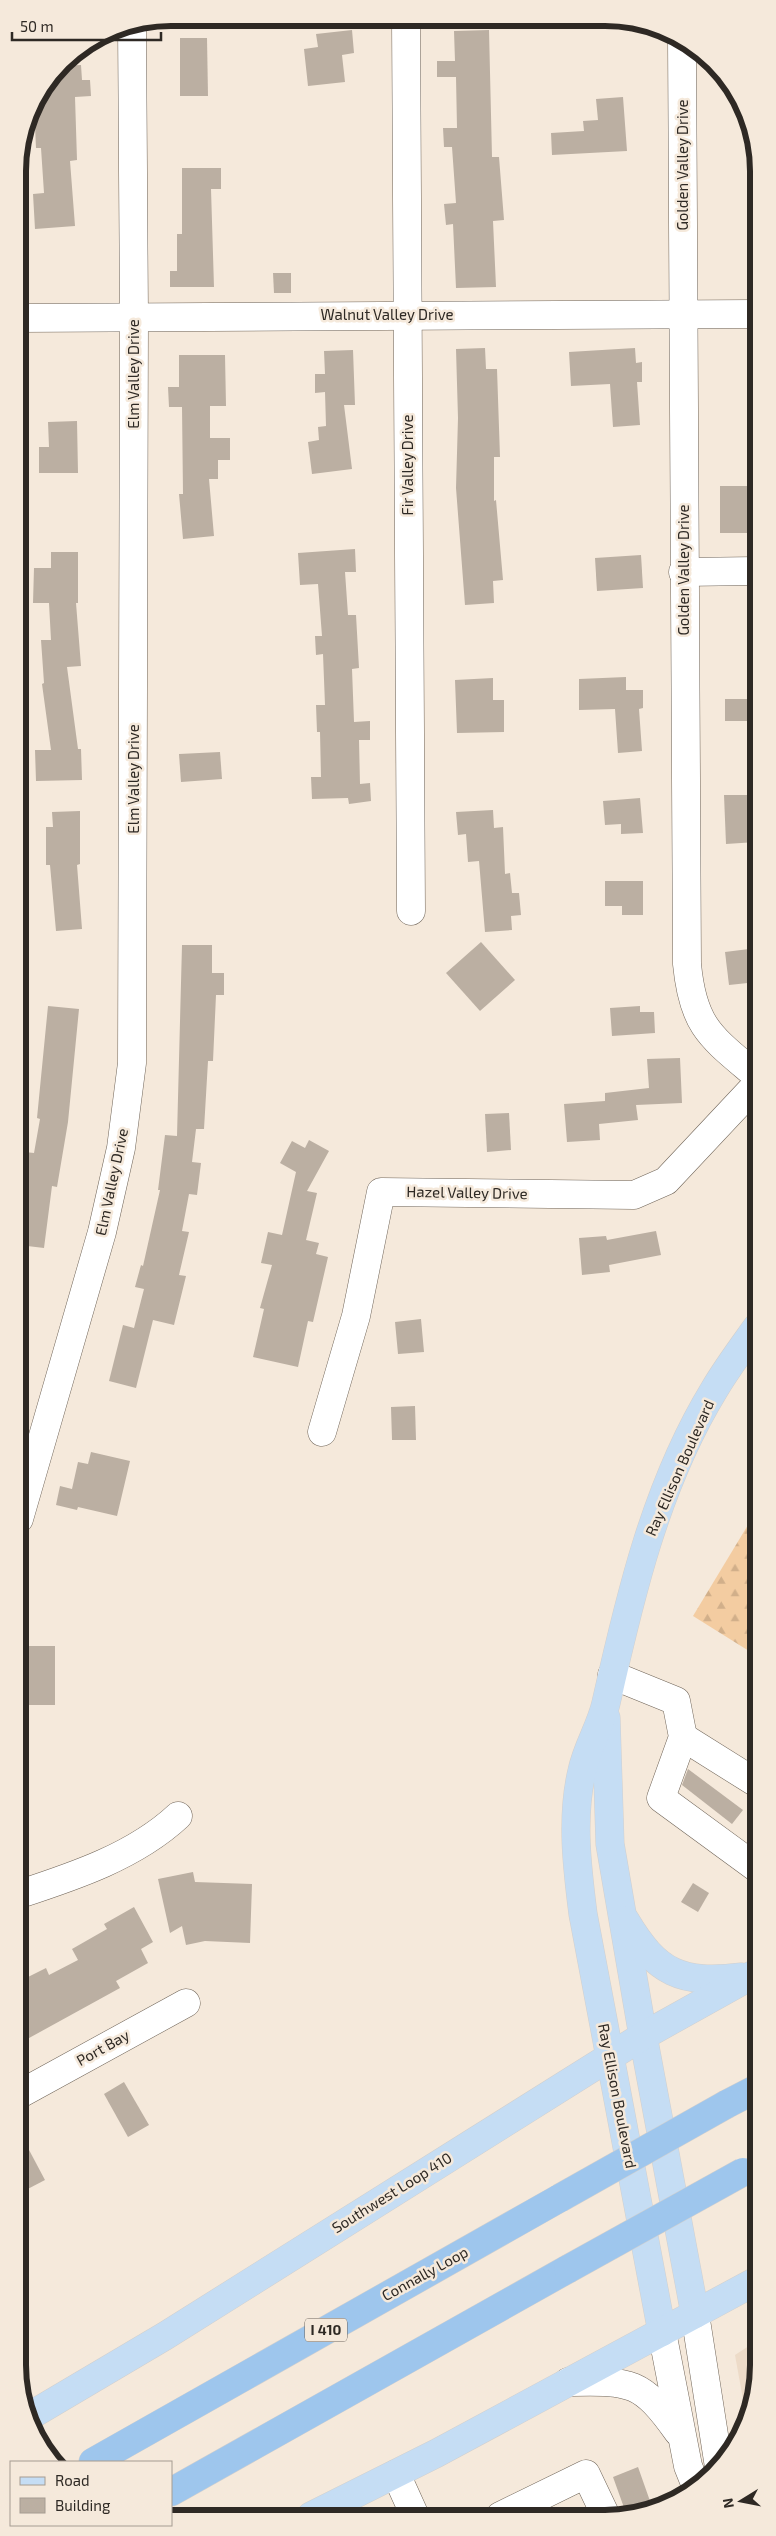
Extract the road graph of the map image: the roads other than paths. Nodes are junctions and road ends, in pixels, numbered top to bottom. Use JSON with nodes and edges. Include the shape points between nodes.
{"nodes":[{"id":1,"x":406,"y":26,"type":"edge"},
{"id":2,"x":132,"y":31,"type":"edge"},
{"id":3,"x":682,"y":49,"type":"edge"},
{"id":4,"x":684,"y":314,"type":"junction"},
{"id":5,"x":750,"y":314,"type":"edge"},
{"id":6,"x":407,"y":315,"type":"junction"},
{"id":7,"x":134,"y":316,"type":"junction"},
{"id":8,"x":27,"y":318,"type":"edge"},
{"id":9,"x":683,"y":572,"type":"junction"},
{"id":10,"x":750,"y":572,"type":"edge"},
{"id":11,"x":411,"y":911,"type":"dead end"},
{"id":12,"x":750,"y":1070,"type":"edge"},
{"id":13,"x":750,"y":1092,"type":"edge"},
{"id":14,"x":749,"y":1339,"type":"edge"},
{"id":15,"x":322,"y":1432,"type":"dead end"},
{"id":16,"x":26,"y":1493,"type":"edge"},
{"id":17,"x":612,"y":1675,"type":"junction"},
{"id":18,"x":606,"y":1706,"type":"junction"},
{"id":19,"x":683,"y":1737,"type":"junction"},
{"id":20,"x":749,"y":1779,"type":"edge"},
{"id":21,"x":178,"y":1816,"type":"dead end"},
{"id":22,"x":749,"y":1863,"type":"edge"},
{"id":23,"x":26,"y":1892,"type":"edge"},
{"id":24,"x":620,"y":1912,"type":"junction"},
{"id":25,"x":749,"y":1975,"type":"edge"},
{"id":26,"x":749,"y":1977,"type":"edge"},
{"id":27,"x":186,"y":2003,"type":"dead end"},
{"id":28,"x":642,"y":2036,"type":"junction"},
{"id":29,"x":610,"y":2057,"type":"junction"},
{"id":30,"x":26,"y":2091,"type":"edge"},
{"id":31,"x":749,"y":2093,"type":"edge"},
{"id":32,"x":749,"y":2169,"type":"edge"},
{"id":33,"x":749,"y":2285,"type":"edge"},
{"id":34,"x":695,"y":2314,"type":"junction"},
{"id":35,"x":662,"y":2332,"type":"junction"},
{"id":36,"x":568,"y":2382,"type":"junction"},
{"id":37,"x":34,"y":2413,"type":"edge"},
{"id":38,"x":682,"y":2438,"type":"junction"},
{"id":39,"x":717,"y":2456,"type":"edge"},
{"id":40,"x":95,"y":2461,"type":"edge"},
{"id":41,"x":396,"y":2474,"type":"junction"},
{"id":42,"x":693,"y":2480,"type":"edge"},
{"id":43,"x":172,"y":2491,"type":"edge"},
{"id":44,"x":324,"y":2510,"type":"edge"},
{"id":45,"x":412,"y":2510,"type":"edge"},
{"id":46,"x":512,"y":2510,"type":"edge"},
{"id":47,"x":603,"y":2510,"type":"edge"}],
"edges":[{"from":1,"to":6,"type":"street","name":"Fir Valley Drive"},
{"from":2,"to":7,"type":"street","name":"Elm Valley Drive"},
{"from":3,"to":4,"type":"street","name":"Golden Valley Drive"},
{"from":4,"to":5,"type":"street","name":"Walnut Valley Drive"},
{"from":4,"to":6,"type":"street","name":"Walnut Valley Drive"},
{"from":4,"to":9,"type":"street","name":"Golden Valley Drive"},
{"from":6,"to":7,"type":"street","name":"Walnut Valley Drive"},
{"from":6,"to":11,"type":"street","name":"Fir Valley Drive"},
{"from":7,"to":8,"type":"street","name":"Walnut Valley Drive"},
{"from":7,"to":16,"type":"street","name":"Elm Valley Drive","via":[[132,1063],[121,1148],[102,1232]]},
{"from":9,"to":10,"type":"street"},
{"from":9,"to":12,"type":"street","name":"Golden Valley Drive","via":[[687,964],[690,994],[700,1020],[719,1044]]},
{"from":13,"to":15,"type":"street","name":"Hazel Valley Drive","via":[[666,1181],[634,1195],[380,1192],[356,1316]]},
{"from":14,"to":17,"type":"main road","name":"Ray Ellison Boulevard","via":[[714,1390],[658,1508]]},
{"from":17,"to":18,"type":"main road","name":"Ray Ellison Boulevard"},
{"from":17,"to":19,"type":"street","via":[[676,1701]]},
{"from":18,"to":24,"type":"main road","name":"Ray Ellison Boulevard","via":[[610,1844]]},
{"from":18,"to":29,"type":"main road","name":"Ray Ellison Boulevard","via":[[582,1770],[577,1816],[577,1864],[583,1914]]},
{"from":19,"to":20,"type":"street"},
{"from":19,"to":22,"type":"street","via":[[661,1798]]},
{"from":21,"to":23,"type":"street","via":[[161,1830],[107,1861]]},
{"from":24,"to":25,"type":"main road","via":[[639,1944],[658,1963],[675,1973],[710,1981]]},
{"from":24,"to":28,"type":"main road","name":"Ray Ellison Boulevard"},
{"from":26,"to":28,"type":"main road","name":"Southwest Loop 410"},
{"from":27,"to":30,"type":"street","name":"Port Bay"},
{"from":28,"to":29,"type":"main road","name":"Southwest Loop 410"},
{"from":28,"to":34,"type":"main road","name":"Ray Ellison Boulevard"},
{"from":29,"to":35,"type":"main road","name":"Ray Ellison Boulevard"},
{"from":29,"to":37,"type":"main road","name":"Southwest Loop 410","via":[[165,2336]]},
{"from":31,"to":40,"type":"highway","name":"Connally Loop","number":"I 410","bridge":true},
{"from":32,"to":43,"type":"highway","bridge":true},
{"from":33,"to":34,"type":"main road"},
{"from":34,"to":35,"type":"main road"},
{"from":34,"to":39,"type":"street","name":"Ray Ellison Boulevard"},
{"from":35,"to":36,"type":"main road"},
{"from":35,"to":38,"type":"street","name":"Ray Ellison Boulevard"},
{"from":36,"to":38,"type":"street","via":[[614,2381],[641,2390],[661,2409]]},
{"from":36,"to":41,"type":"main road"},
{"from":38,"to":42,"type":"street","name":"Ray Ellison Boulevard"},
{"from":41,"to":44,"type":"main road"},
{"from":41,"to":45,"type":"street"},
{"from":46,"to":47,"type":"street","via":[[586,2474]]}]}
